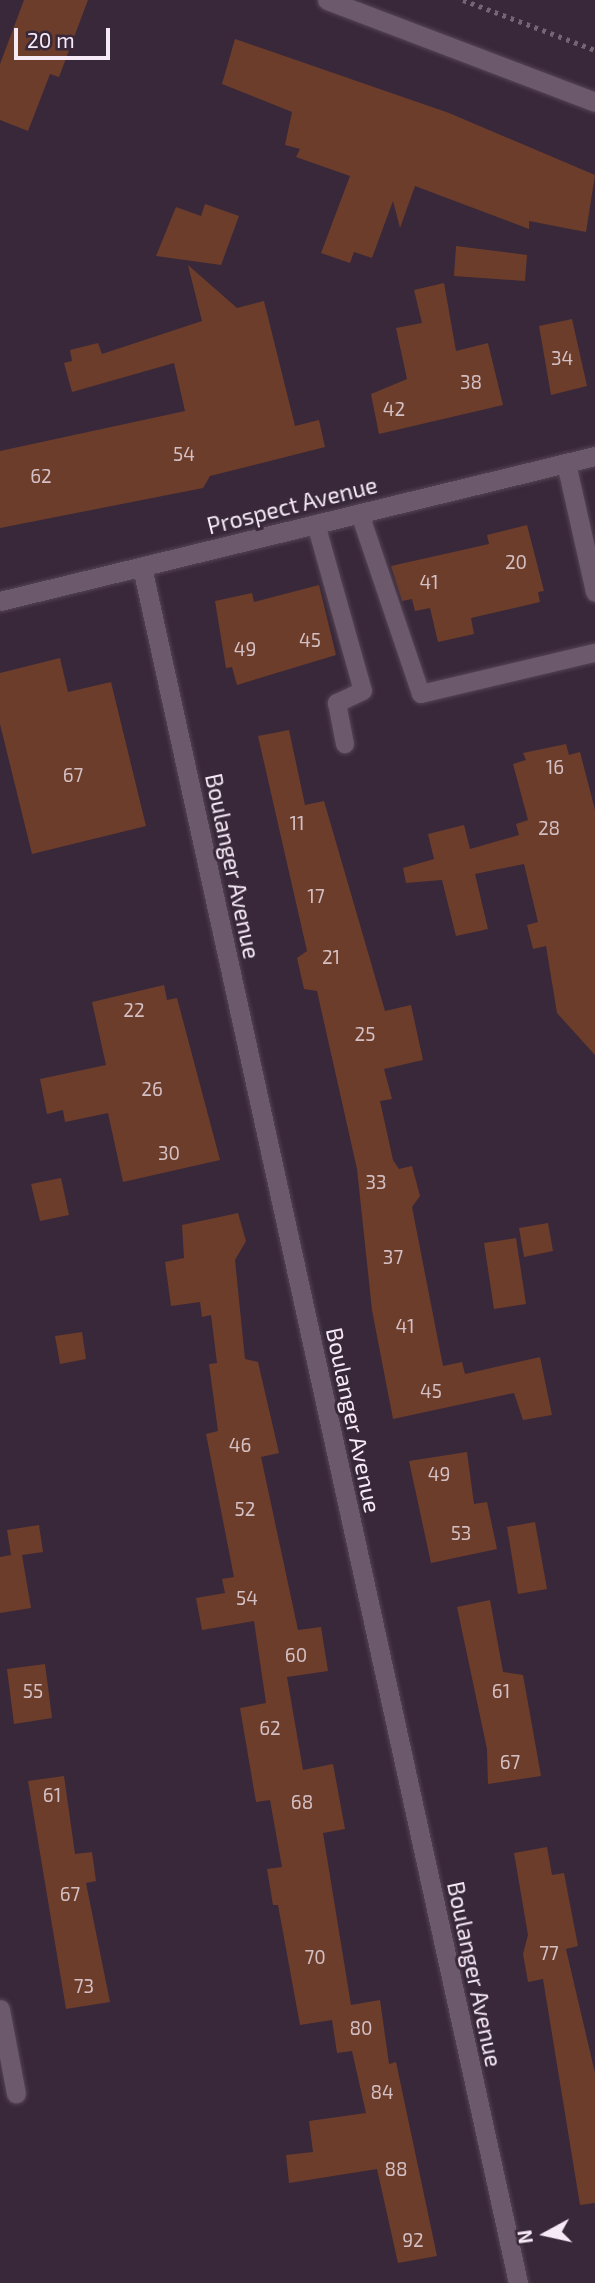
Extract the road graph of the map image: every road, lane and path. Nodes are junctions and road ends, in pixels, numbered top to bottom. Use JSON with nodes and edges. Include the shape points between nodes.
{"nodes":[{"id":1,"x":327,"y":0,"type":"edge"},
{"id":2,"x":463,"y":0,"type":"edge"},
{"id":3,"x":595,"y":50,"type":"edge"},
{"id":4,"x":595,"y":102,"type":"edge"},
{"id":5,"x":595,"y":456,"type":"edge"},
{"id":6,"x":566,"y":463,"type":"junction"},
{"id":7,"x":360,"y":514,"type":"junction"},
{"id":8,"x":316,"y":524,"type":"junction"},
{"id":9,"x":142,"y":567,"type":"junction"},
{"id":10,"x":595,"y":592,"type":"edge"},
{"id":11,"x":0,"y":601,"type":"edge"},
{"id":12,"x":595,"y":653,"type":"edge"},
{"id":13,"x":345,"y":744,"type":"dead end"},
{"id":14,"x":0,"y":2009,"type":"edge"},
{"id":15,"x":16,"y":2094,"type":"dead end"},
{"id":16,"x":518,"y":2283,"type":"edge"}],
"edges":[{"from":1,"to":4,"type":"street"},
{"from":2,"to":3,"type":"path"},
{"from":5,"to":6,"type":"street","name":"Prospect Avenue"},
{"from":6,"to":7,"type":"street","name":"Prospect Avenue"},
{"from":6,"to":10,"type":"street"},
{"from":7,"to":8,"type":"street","name":"Prospect Avenue"},
{"from":7,"to":12,"type":"lane","via":[[421,694]]},
{"from":8,"to":9,"type":"street","name":"Prospect Avenue"},
{"from":8,"to":13,"type":"lane","via":[[363,691],[337,702]]},
{"from":9,"to":11,"type":"street","name":"Prospect Avenue"},
{"from":9,"to":16,"type":"street","name":"Boulanger Avenue"},
{"from":14,"to":15,"type":"street"}]}
